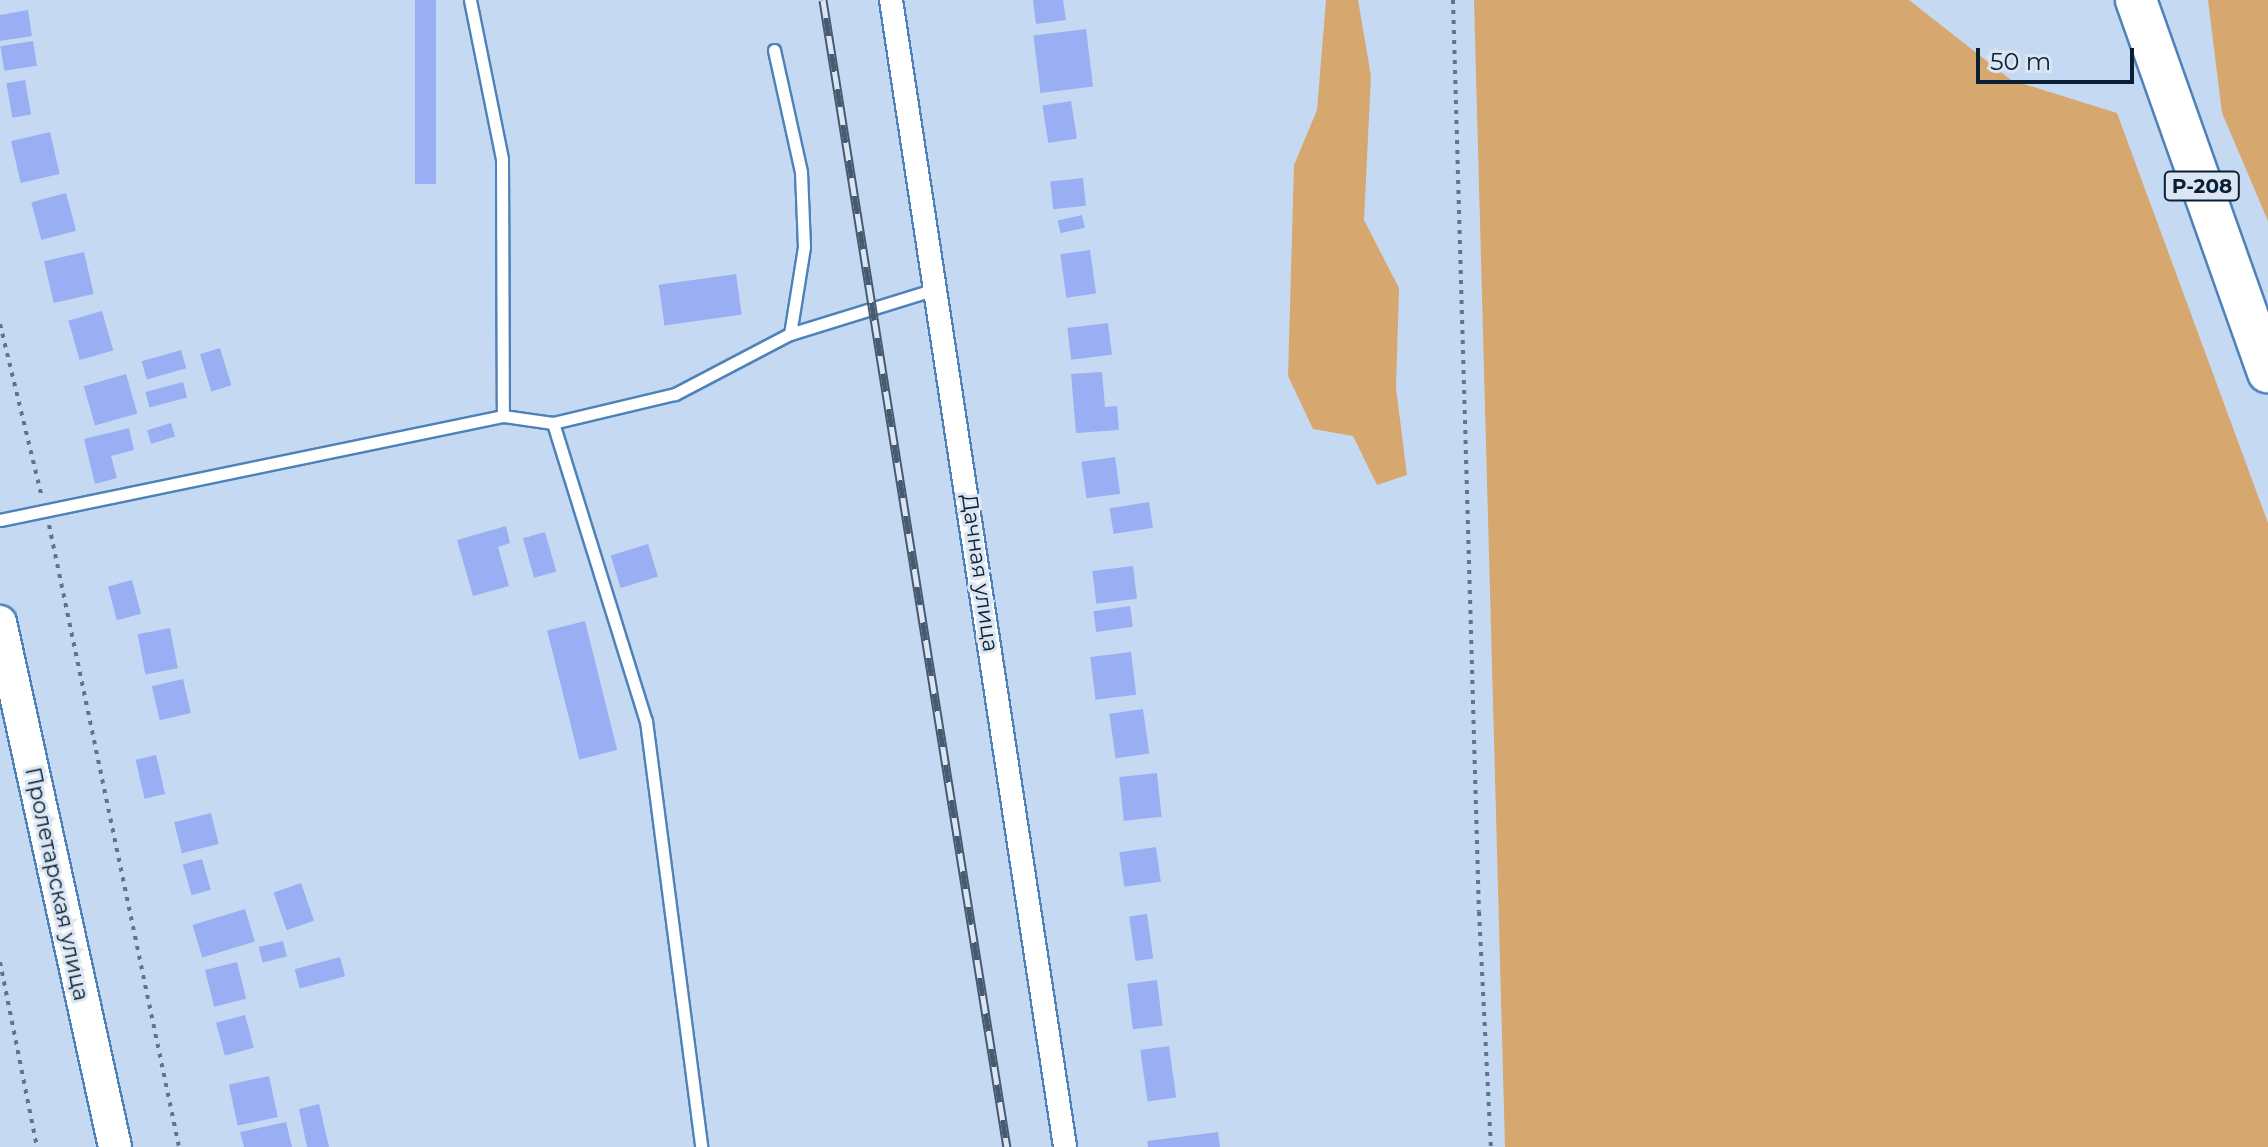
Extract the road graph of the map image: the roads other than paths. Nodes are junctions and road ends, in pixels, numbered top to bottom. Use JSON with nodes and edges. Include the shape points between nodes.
{"nodes":[{"id":1,"x":470,"y":0,"type":"edge"},
{"id":2,"x":891,"y":0,"type":"edge"},
{"id":3,"x":2136,"y":0,"type":"edge"},
{"id":4,"x":774,"y":50,"type":"dead end"},
{"id":5,"x":937,"y":288,"type":"junction"},
{"id":6,"x":790,"y":334,"type":"junction"},
{"id":7,"x":2268,"y":372,"type":"edge"},
{"id":8,"x":503,"y":416,"type":"junction"},
{"id":9,"x":553,"y":423,"type":"junction"},
{"id":10,"x":0,"y":520,"type":"edge"},
{"id":11,"x":0,"y":622,"type":"edge"},
{"id":12,"x":115,"y":1147,"type":"edge"},
{"id":13,"x":701,"y":1147,"type":"edge"},
{"id":14,"x":1065,"y":1147,"type":"edge"}],
"edges":[{"from":1,"to":8,"type":"lane","via":[[502,159]]},
{"from":2,"to":5,"type":"street","name":"Дачная улица"},
{"from":3,"to":7,"type":"highway","number":"Р-208"},
{"from":4,"to":6,"type":"lane","via":[[801,172],[804,247]]},
{"from":5,"to":6,"type":"lane"},
{"from":5,"to":14,"type":"street","name":"Дачная улица"},
{"from":6,"to":9,"type":"lane","via":[[675,394]]},
{"from":8,"to":9,"type":"lane"},
{"from":8,"to":10,"type":"lane"},
{"from":9,"to":13,"type":"lane","via":[[646,721]]},
{"from":11,"to":12,"type":"main road","name":"Пролетарская улица"}]}
